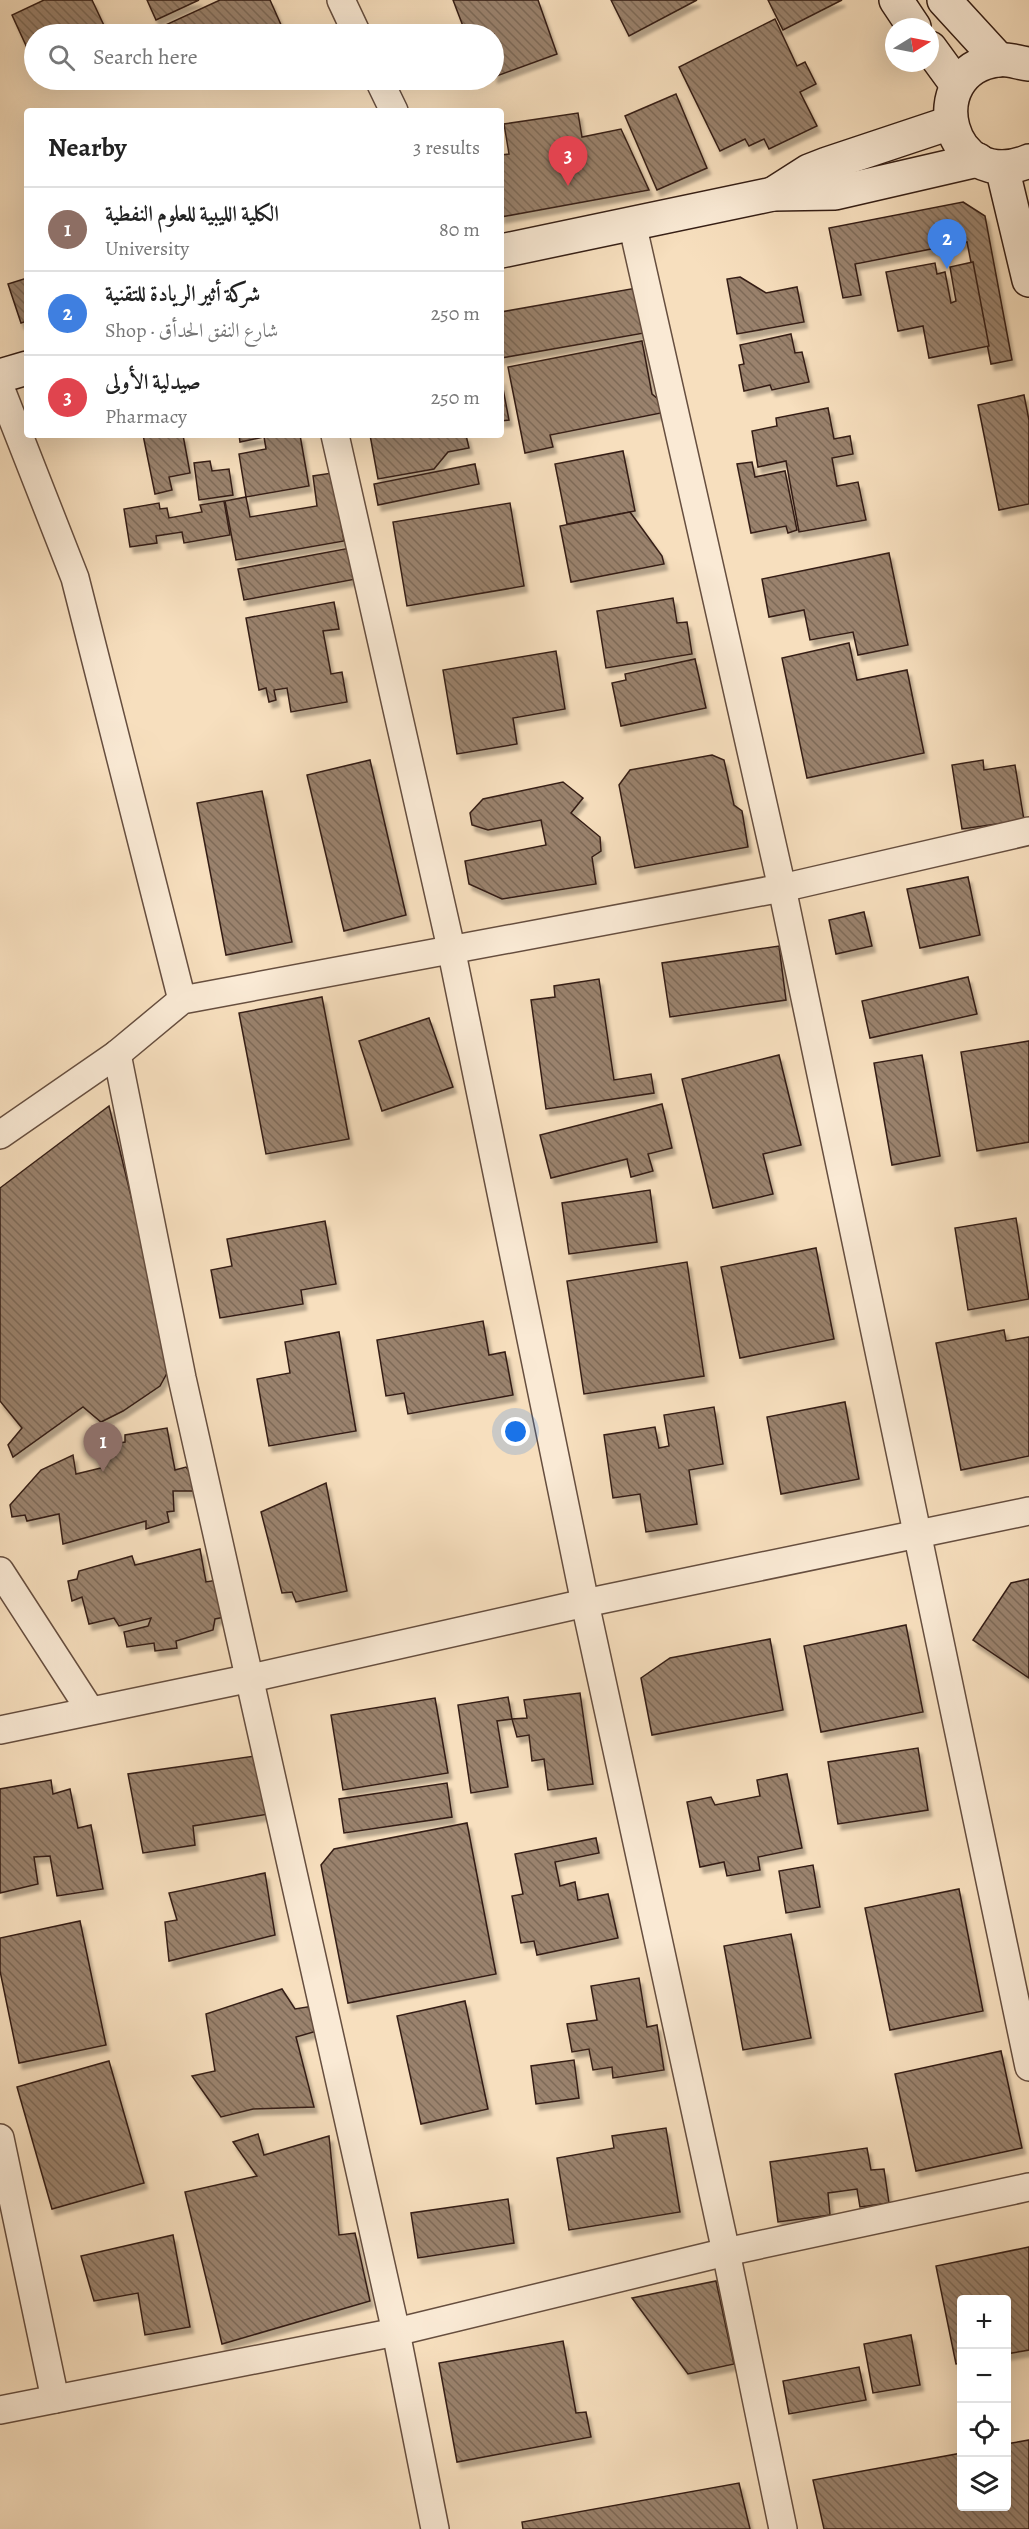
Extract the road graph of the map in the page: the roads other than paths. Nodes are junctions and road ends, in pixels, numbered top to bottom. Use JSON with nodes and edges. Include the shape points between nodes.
{"nodes":[{"id":1,"x":341,"y":0,"type":"edge"},
{"id":2,"x":896,"y":0,"type":"edge"},
{"id":3,"x":944,"y":0,"type":"edge"},
{"id":4,"x":908,"y":18,"type":"edge"},
{"id":5,"x":352,"y":24,"type":"edge"},
{"id":6,"x":939,"y":60,"type":"edge"},
{"id":7,"x":1020,"y":64,"type":"edge"},
{"id":8,"x":957,"y":85,"type":"junction"},
{"id":9,"x":384,"y":90,"type":"edge"},
{"id":10,"x":393,"y":108,"type":"edge"},
{"id":11,"x":950,"y":123,"type":"junction"},
{"id":12,"x":1003,"y":163,"type":"edge"},
{"id":13,"x":773,"y":194,"type":"junction"},
{"id":14,"x":632,"y":223,"type":"junction"},
{"id":15,"x":504,"y":250,"type":"edge"},
{"id":16,"x":1029,"y":280,"type":"edge"},
{"id":17,"x":24,"y":369,"type":"edge"},
{"id":18,"x":0,"y":376,"type":"edge"},
{"id":19,"x":0,"y":387,"type":"edge"},
{"id":20,"x":336,"y":438,"type":"edge"},
{"id":21,"x":1029,"y":831,"type":"edge"},
{"id":22,"x":782,"y":888,"type":"junction"},
{"id":23,"x":451,"y":948,"type":"junction"},
{"id":24,"x":182,"y":1000,"type":"junction"},
{"id":25,"x":117,"y":1053,"type":"junction"},
{"id":26,"x":0,"y":1135,"type":"edge"},
{"id":27,"x":1029,"y":1511,"type":"edge"},
{"id":28,"x":916,"y":1535,"type":"junction"},
{"id":29,"x":0,"y":1571,"type":"edge"},
{"id":30,"x":585,"y":1603,"type":"junction"},
{"id":31,"x":251,"y":1678,"type":"junction"},
{"id":32,"x":90,"y":1710,"type":"junction"},
{"id":33,"x":0,"y":1730,"type":"edge"},
{"id":34,"x":1029,"y":2067,"type":"edge"},
{"id":35,"x":0,"y":2138,"type":"edge"},
{"id":36,"x":1029,"y":2187,"type":"edge"},
{"id":37,"x":726,"y":2252,"type":"junction"},
{"id":38,"x":396,"y":2332,"type":"junction"},
{"id":39,"x":55,"y":2399,"type":"junction"},
{"id":40,"x":0,"y":2410,"type":"edge"},
{"id":41,"x":435,"y":2529,"type":"edge"},
{"id":42,"x":783,"y":2529,"type":"edge"}],
"edges":[{"from":1,"to":5,"type":"street"},
{"from":2,"to":4,"type":"main road"},
{"from":3,"to":7,"type":"main road"},
{"from":6,"to":8,"type":"main road"},
{"from":7,"to":8,"type":"main road","via":[[983,63]]},
{"from":8,"to":11,"type":"main road","via":[[950,104]]},
{"from":9,"to":10,"type":"street"},
{"from":11,"to":12,"type":"main road","via":[[965,151]]},
{"from":11,"to":13,"type":"main road","via":[[809,171]]},
{"from":12,"to":13,"type":"main road","via":[[835,193]]},
{"from":12,"to":16,"type":"main road"},
{"from":13,"to":14,"type":"main road"},
{"from":14,"to":15,"type":"main road"},
{"from":14,"to":22,"type":"street"},
{"from":17,"to":18,"type":"main road"},
{"from":19,"to":24,"type":"street","via":[[75,578]]},
{"from":20,"to":23,"type":"street"},
{"from":21,"to":22,"type":"street"},
{"from":22,"to":23,"type":"street"},
{"from":22,"to":28,"type":"street"},
{"from":23,"to":24,"type":"street"},
{"from":23,"to":30,"type":"street"},
{"from":24,"to":25,"type":"street"},
{"from":25,"to":26,"type":"street"},
{"from":25,"to":31,"type":"street","via":[[182,1378]]},
{"from":27,"to":28,"type":"street"},
{"from":28,"to":30,"type":"street"},
{"from":28,"to":34,"type":"street"},
{"from":29,"to":32,"type":"street"},
{"from":30,"to":31,"type":"street"},
{"from":30,"to":37,"type":"street"},
{"from":31,"to":32,"type":"street"},
{"from":31,"to":38,"type":"street"},
{"from":32,"to":33,"type":"street"},
{"from":35,"to":39,"type":"street"},
{"from":36,"to":37,"type":"street"},
{"from":37,"to":38,"type":"street"},
{"from":37,"to":42,"type":"street"},
{"from":38,"to":39,"type":"street"},
{"from":38,"to":41,"type":"street"},
{"from":39,"to":40,"type":"street"}]}
